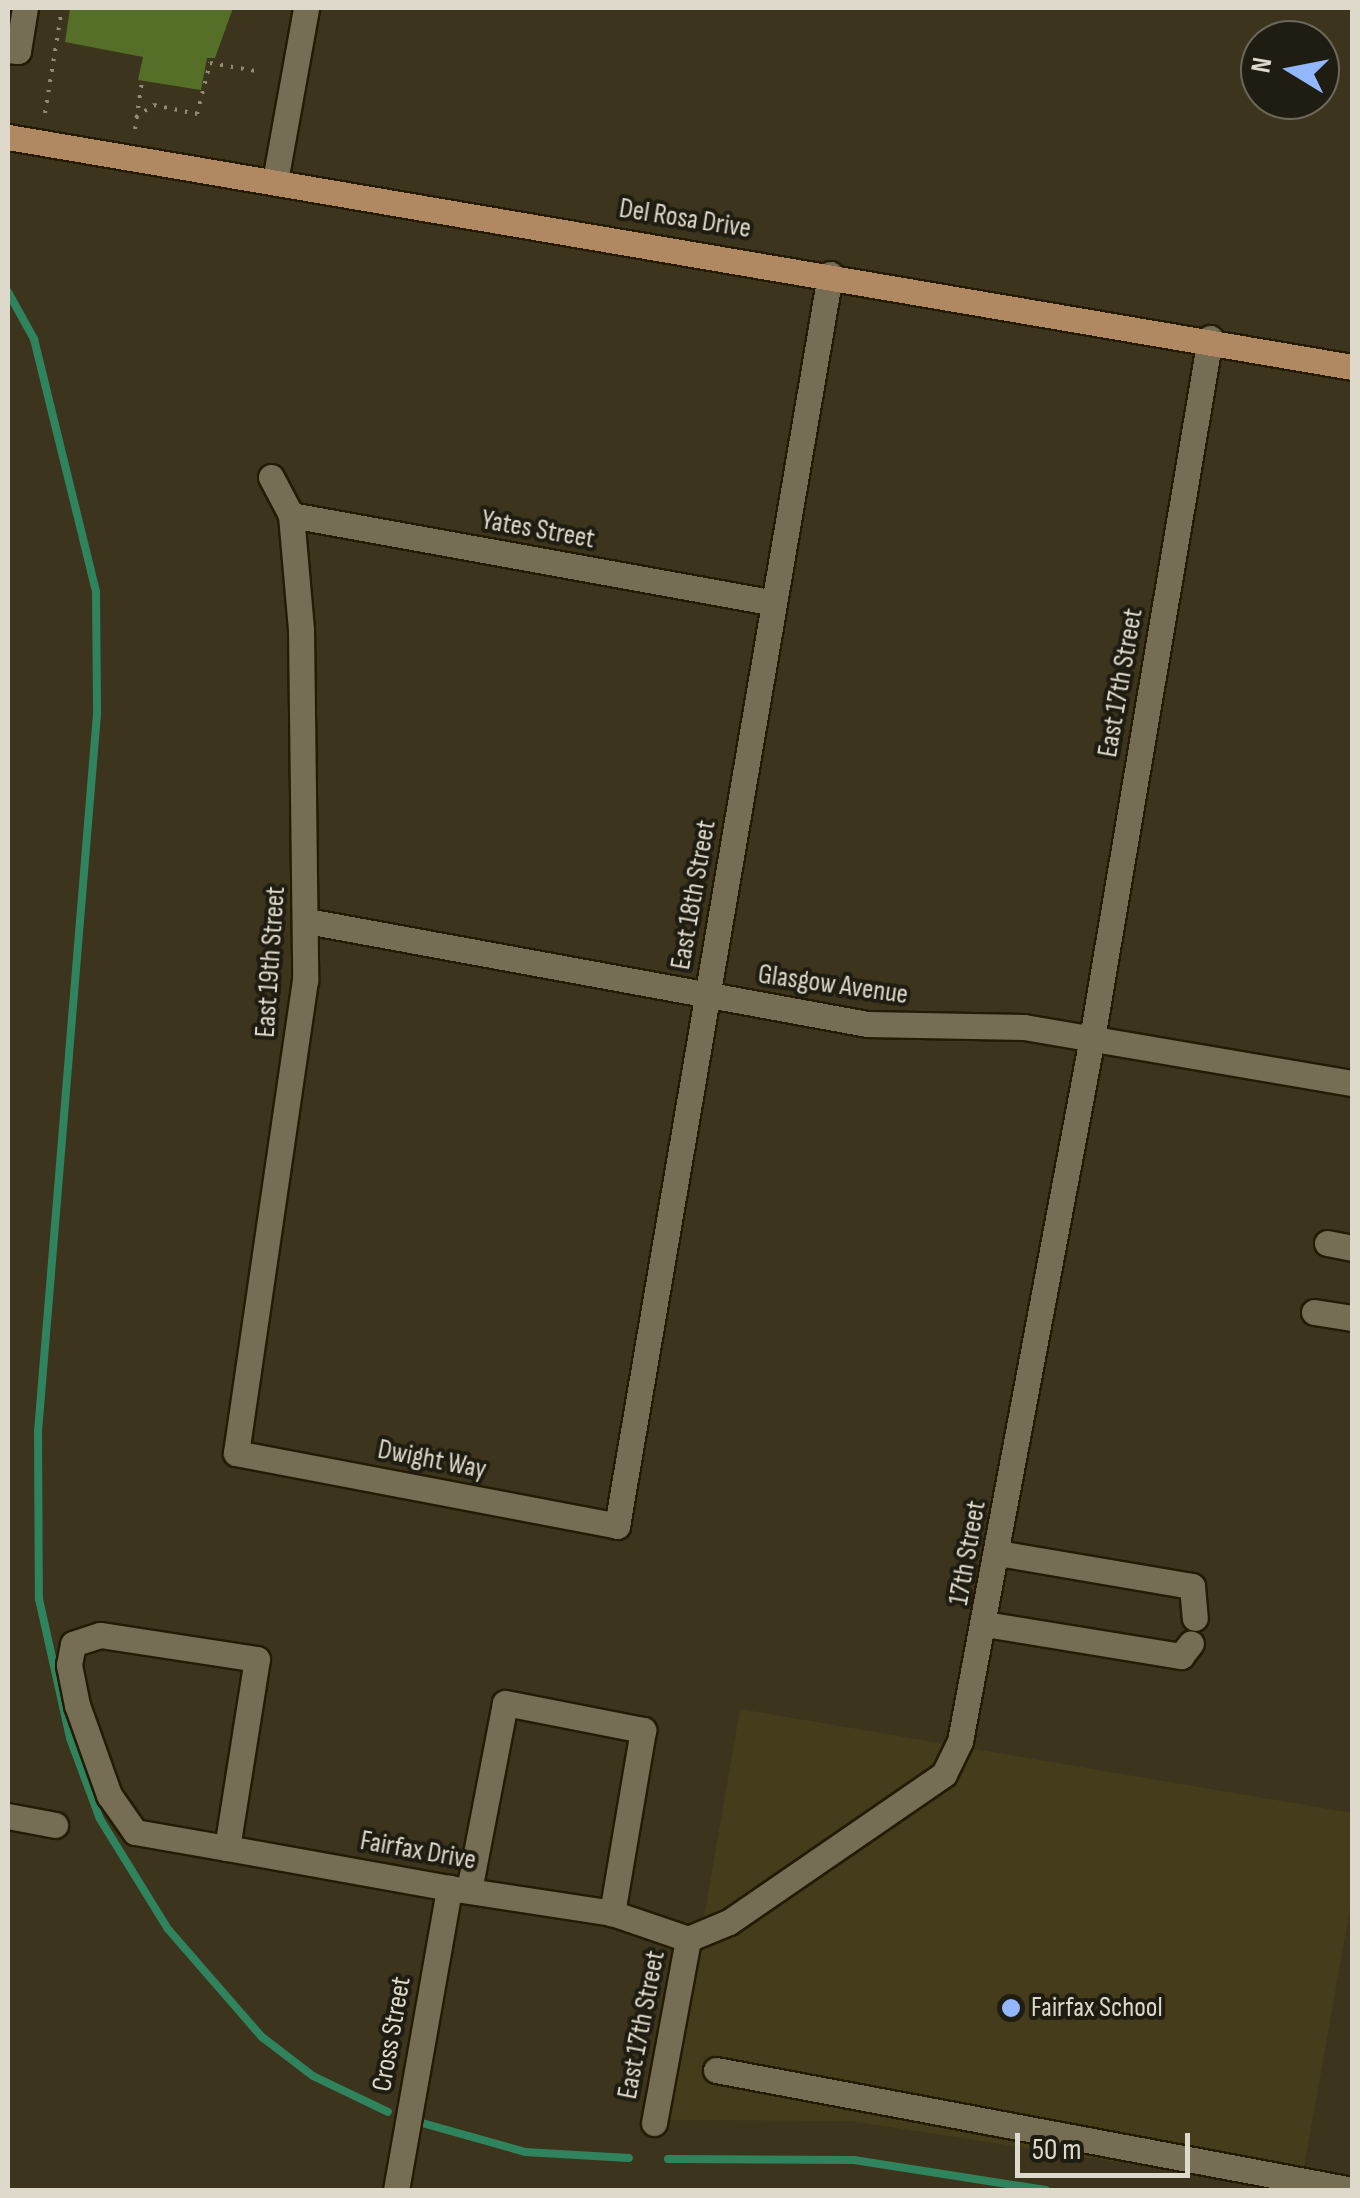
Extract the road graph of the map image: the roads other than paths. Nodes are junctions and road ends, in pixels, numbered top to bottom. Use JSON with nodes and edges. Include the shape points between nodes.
{"nodes":[{"id":1,"x":25,"y":8,"type":"edge"},
{"id":2,"x":306,"y":8,"type":"edge"},
{"id":3,"x":8,"y":50,"type":"edge"},
{"id":4,"x":8,"y":137,"type":"edge"},
{"id":5,"x":275,"y":181,"type":"junction"},
{"id":6,"x":830,"y":274,"type":"junction"},
{"id":7,"x":1210,"y":338,"type":"junction"},
{"id":8,"x":1352,"y":366,"type":"edge"},
{"id":9,"x":271,"y":477,"type":"dead end"},
{"id":10,"x":291,"y":515,"type":"junction"},
{"id":11,"x":774,"y":603,"type":"junction"},
{"id":12,"x":308,"y":921,"type":"junction"},
{"id":13,"x":707,"y":996,"type":"junction"},
{"id":14,"x":1092,"y":1038,"type":"junction"},
{"id":15,"x":1352,"y":1083,"type":"edge"},
{"id":16,"x":1314,"y":1312,"type":"dead end"},
{"id":17,"x":1352,"y":1318,"type":"edge"},
{"id":18,"x":236,"y":1453,"type":"joint"},
{"id":19,"x":617,"y":1526,"type":"joint"},
{"id":20,"x":998,"y":1553,"type":"junction"},
{"id":21,"x":985,"y":1624,"type":"junction"},
{"id":22,"x":8,"y":1816,"type":"edge"},
{"id":23,"x":55,"y":1825,"type":"dead end"},
{"id":24,"x":227,"y":1848,"type":"junction"},
{"id":25,"x":459,"y":1889,"type":"junction"},
{"id":26,"x":612,"y":1913,"type":"junction"},
{"id":27,"x":688,"y":1939,"type":"junction"},
{"id":28,"x":716,"y":2070,"type":"dead end"},
{"id":29,"x":654,"y":2123,"type":"dead end"},
{"id":30,"x":396,"y":2190,"type":"edge"},
{"id":31,"x":1352,"y":2190,"type":"edge"}],
"edges":[{"from":1,"to":3,"type":"street","via":[[18,51]]},
{"from":2,"to":5,"type":"street"},
{"from":4,"to":5,"type":"main road","name":"Del Rosa Drive"},
{"from":5,"to":6,"type":"main road","name":"Del Rosa Drive"},
{"from":6,"to":7,"type":"main road","name":"Del Rosa Drive"},
{"from":6,"to":11,"type":"street","name":"East 18th Street"},
{"from":7,"to":8,"type":"main road","name":"Del Rosa Drive"},
{"from":7,"to":14,"type":"street","name":"East 17th Street"},
{"from":9,"to":10,"type":"street","name":"East 19th Street"},
{"from":10,"to":11,"type":"street","name":"Yates Street"},
{"from":10,"to":12,"type":"street","name":"East 19th Street","via":[[301,630]]},
{"from":11,"to":13,"type":"street","name":"East 18th Street"},
{"from":12,"to":13,"type":"street","name":"Glasgow Avenue"},
{"from":12,"to":18,"type":"street","name":"East 19th Street","via":[[306,980]]},
{"from":13,"to":14,"type":"street","name":"Glasgow Avenue","via":[[867,1024],[1024,1028]]},
{"from":13,"to":19,"type":"street","name":"East 18th Street"},
{"from":14,"to":15,"type":"street","name":"Glasgow Avenue"},
{"from":14,"to":20,"type":"street","name":"17th Street"},
{"from":16,"to":17,"type":"street"},
{"from":18,"to":19,"type":"street","name":"Dwight Way"},
{"from":20,"to":21,"type":"street","name":"17th Street"},
{"from":20,"to":21,"type":"street","via":[[1192,1586],[1193,1630],[1181,1656]]},
{"from":21,"to":27,"type":"street","name":"17th Street","via":[[960,1742],[944,1774],[729,1922]]},
{"from":22,"to":23,"type":"street"},
{"from":24,"to":24,"type":"street","name":"Fairfax Drive","via":[[136,1832],[109,1795],[77,1705],[69,1665],[74,1644],[84,1638],[257,1659]]},
{"from":24,"to":25,"type":"street","name":"Fairfax Drive"},
{"from":25,"to":26,"type":"street","name":"Fairfax Drive"},
{"from":25,"to":26,"type":"street","name":"Cross Street","via":[[505,1702],[643,1730]]},
{"from":25,"to":30,"type":"street","name":"Cross Street","via":[[413,2084]]},
{"from":26,"to":27,"type":"street","name":"Fairfax Drive"},
{"from":27,"to":29,"type":"street","name":"East 17th Street"},
{"from":28,"to":31,"type":"street"}]}
